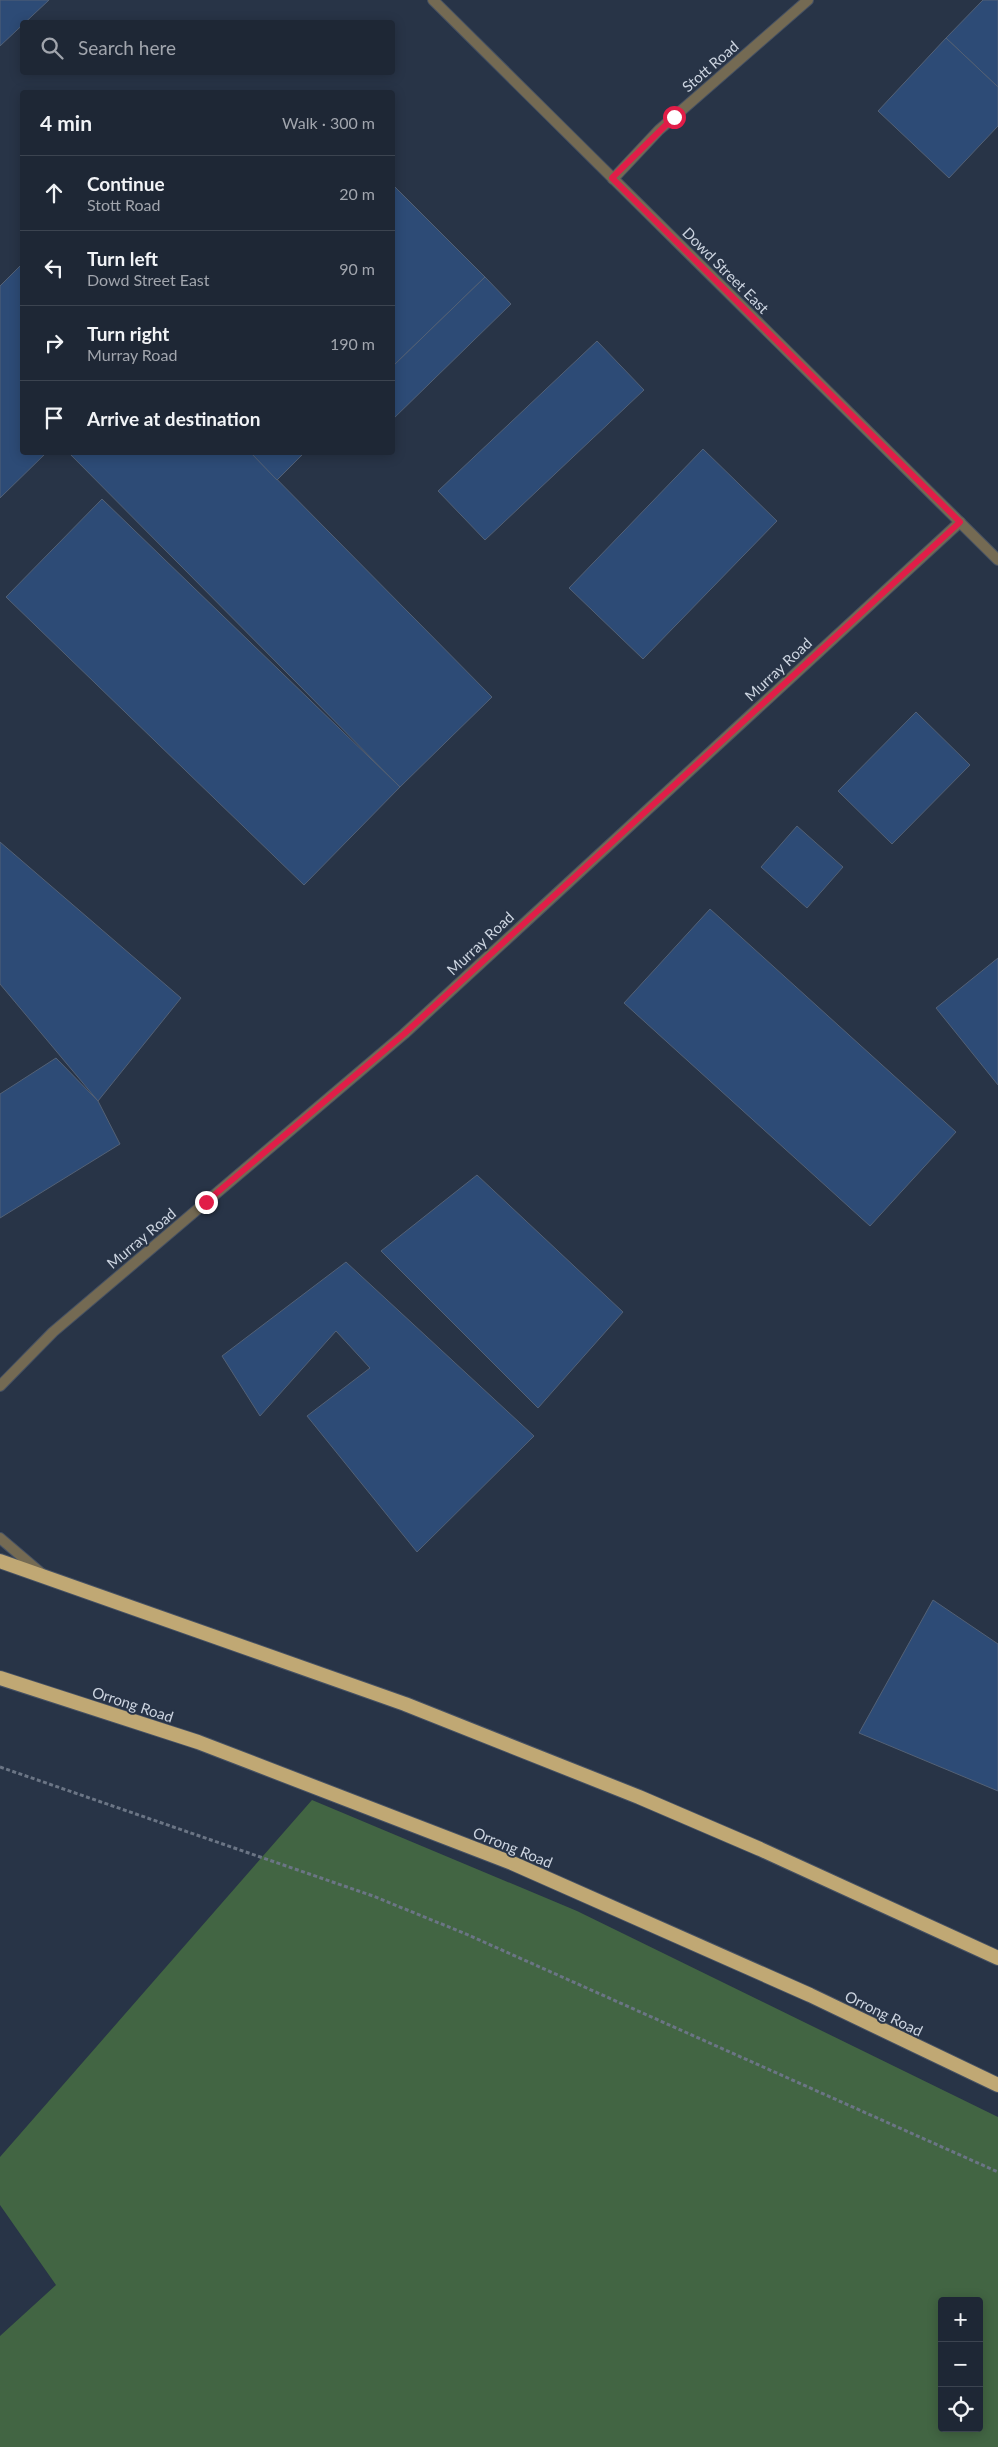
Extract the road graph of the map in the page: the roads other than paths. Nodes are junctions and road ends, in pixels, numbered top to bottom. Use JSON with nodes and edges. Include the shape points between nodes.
{"nodes":[{"id":1,"x":433,"y":0,"type":"edge"},
{"id":2,"x":808,"y":0,"type":"edge"},
{"id":3,"x":612,"y":178,"type":"junction"},
{"id":4,"x":960,"y":522,"type":"junction"},
{"id":5,"x":998,"y":560,"type":"edge"},
{"id":6,"x":10,"y":1375,"type":"junction"},
{"id":7,"x":0,"y":1381,"type":"edge"},
{"id":8,"x":0,"y":1386,"type":"edge"},
{"id":9,"x":0,"y":1538,"type":"edge"},
{"id":10,"x":0,"y":1561,"type":"edge"},
{"id":11,"x":44,"y":1576,"type":"junction"},
{"id":12,"x":0,"y":1678,"type":"edge"},
{"id":13,"x":998,"y":1958,"type":"edge"},
{"id":14,"x":998,"y":2085,"type":"edge"}],
"edges":[{"from":1,"to":3,"type":"street","name":"Dowd Street East"},
{"from":2,"to":3,"type":"street","name":"Stott Road","via":[[659,130]]},
{"from":3,"to":4,"type":"street","name":"Dowd Street East"},
{"from":4,"to":5,"type":"street","name":"Dowd Street East"},
{"from":4,"to":6,"type":"street","name":"Murray Road","via":[[404,1034],[61,1325]]},
{"from":6,"to":7,"type":"street","name":"Murray Road"},
{"from":6,"to":8,"type":"street","name":"Murray Road"},
{"from":9,"to":11,"type":"street"},
{"from":10,"to":11,"type":"highway"},
{"from":11,"to":13,"type":"highway","via":[[405,1704],[621,1790],[760,1849]]},
{"from":12,"to":14,"type":"highway","name":"Orrong Road","via":[[198,1742],[512,1863],[810,1995]]}]}
